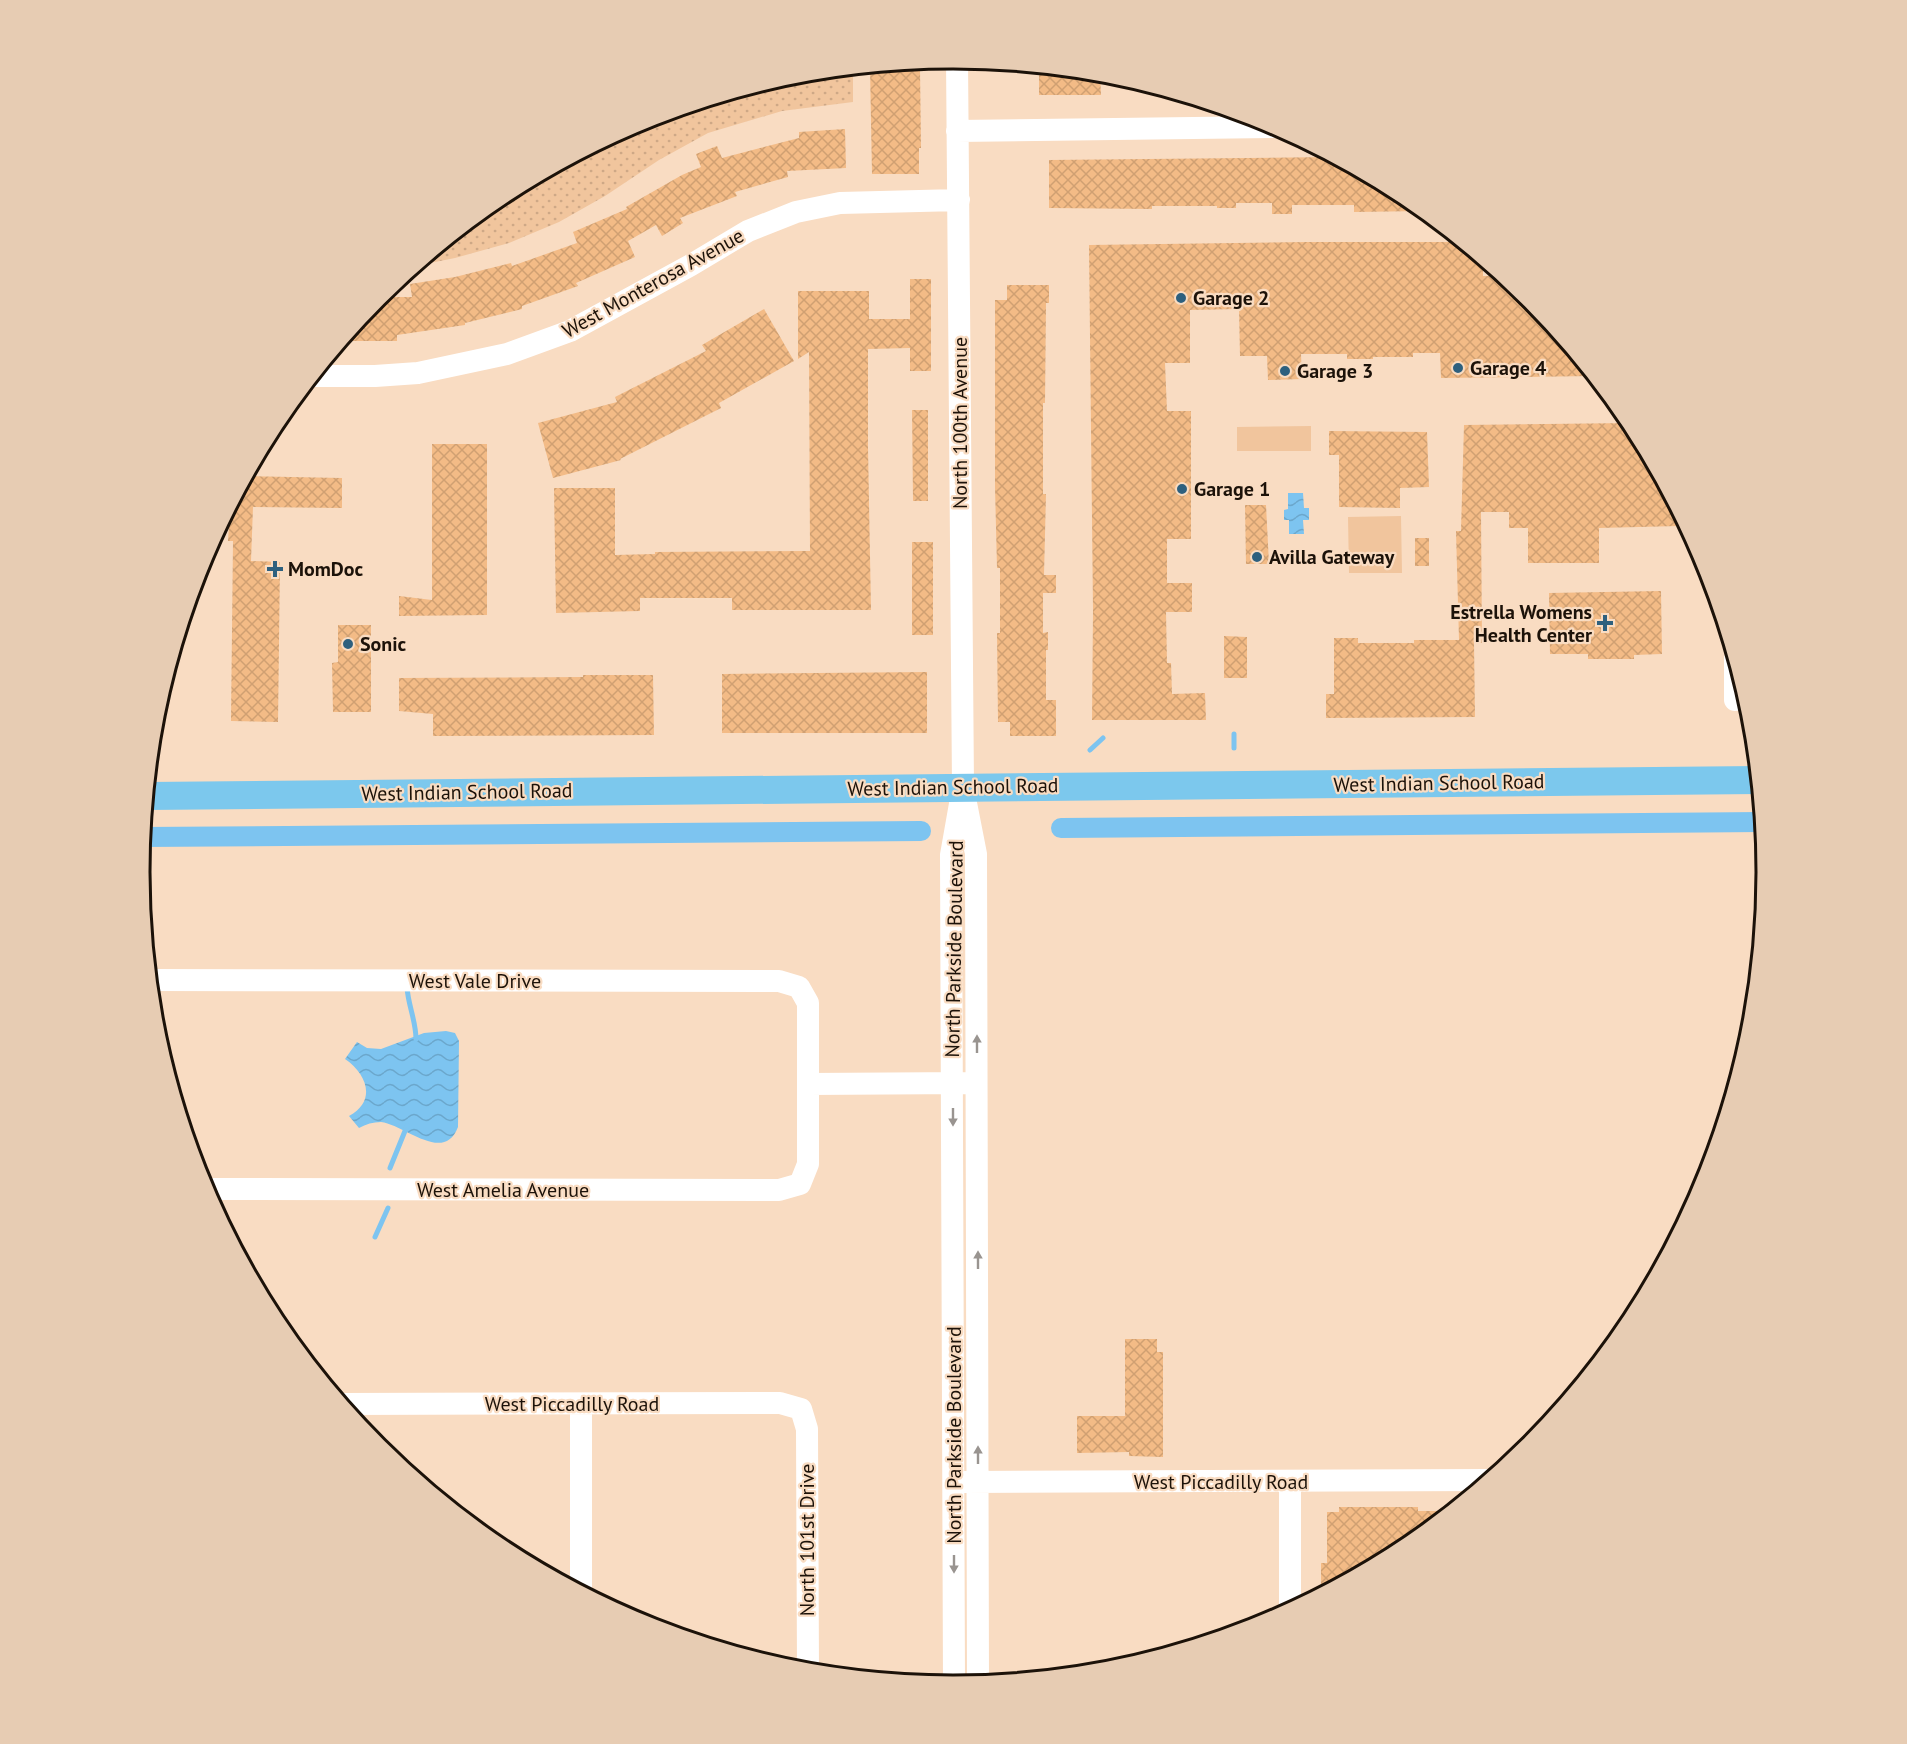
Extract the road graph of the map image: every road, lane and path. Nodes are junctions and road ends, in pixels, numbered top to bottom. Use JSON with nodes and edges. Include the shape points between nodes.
{"nodes":[{"id":1,"x":957,"y":69,"type":"edge"},
{"id":2,"x":1254,"y":127,"type":"edge"},
{"id":3,"x":957,"y":131,"type":"junction"},
{"id":4,"x":958,"y":200,"type":"junction"},
{"id":5,"x":322,"y":376,"type":"edge"},
{"id":6,"x":1735,"y":690,"type":"edge"},
{"id":7,"x":1735,"y":700,"type":"dead end"},
{"id":8,"x":1751,"y":780,"type":"edge"},
{"id":9,"x":963,"y":787,"type":"junction"},
{"id":10,"x":154,"y":796,"type":"edge"},
{"id":11,"x":158,"y":980,"type":"edge"},
{"id":12,"x":808,"y":1083,"type":"junction"},
{"id":13,"x":953,"y":1083,"type":"junction"},
{"id":14,"x":977,"y":1083,"type":"junction"},
{"id":15,"x":216,"y":1189,"type":"edge"},
{"id":16,"x":353,"y":1404,"type":"edge"},
{"id":17,"x":581,"y":1405,"type":"junction"},
{"id":18,"x":801,"y":1409,"type":"joint"},
{"id":19,"x":1478,"y":1480,"type":"edge"},
{"id":20,"x":954,"y":1482,"type":"junction"},
{"id":21,"x":978,"y":1482,"type":"junction"},
{"id":22,"x":1290,"y":1482,"type":"junction"},
{"id":23,"x":581,"y":1583,"type":"edge"},
{"id":24,"x":1290,"y":1601,"type":"edge"},
{"id":25,"x":808,"y":1662,"type":"edge"},
{"id":26,"x":978,"y":1674,"type":"edge"},
{"id":27,"x":954,"y":1675,"type":"edge"}],
"edges":[{"from":1,"to":3,"type":"street","name":"North 100th Avenue"},
{"from":2,"to":3,"type":"street"},
{"from":3,"to":4,"type":"street","name":"North 100th Avenue"},
{"from":4,"to":5,"type":"street","name":"West Monterosa Avenue","via":[[840,203],[796,212],[748,231],[570,332],[507,354],[418,373]]},
{"from":4,"to":9,"type":"street","name":"North 100th Avenue"},
{"from":6,"to":7,"type":"street"},
{"from":8,"to":9,"type":"main road","name":"West Indian School Road"},
{"from":9,"to":10,"type":"main road","name":"West Indian School Road"},
{"from":9,"to":13,"type":"street","name":"North Parkside Boulevard","via":[[951,855]]},
{"from":14,"to":9,"type":"street","name":"North Parkside Boulevard","one_way":true,"via":[[976,854]]},
{"from":11,"to":12,"type":"street","name":"West Vale Drive","via":[[779,981],[799,987],[808,1003]]},
{"from":12,"to":13,"type":"street"},
{"from":12,"to":15,"type":"street","name":"West Amelia Avenue","via":[[808,1164],[800,1184],[779,1190]]},
{"from":13,"to":14,"type":"street"},
{"from":13,"to":20,"type":"street","name":"North Parkside Boulevard","one_way":true},
{"from":21,"to":14,"type":"street","name":"North Parkside Boulevard","one_way":true},
{"from":16,"to":17,"type":"street","name":"West Piccadilly Road"},
{"from":17,"to":18,"type":"street","name":"West Piccadilly Road","via":[[780,1403]]},
{"from":17,"to":23,"type":"street"},
{"from":18,"to":25,"type":"street","name":"North 101st Drive","via":[[807,1429]]},
{"from":19,"to":22,"type":"street","name":"West Piccadilly Road"},
{"from":20,"to":21,"type":"street","name":"West Piccadilly Road"},
{"from":20,"to":27,"type":"street","name":"North Parkside Boulevard","one_way":true},
{"from":21,"to":22,"type":"street","name":"West Piccadilly Road"},
{"from":21,"to":26,"type":"street","name":"North Parkside Boulevard"},
{"from":22,"to":24,"type":"street"}]}
